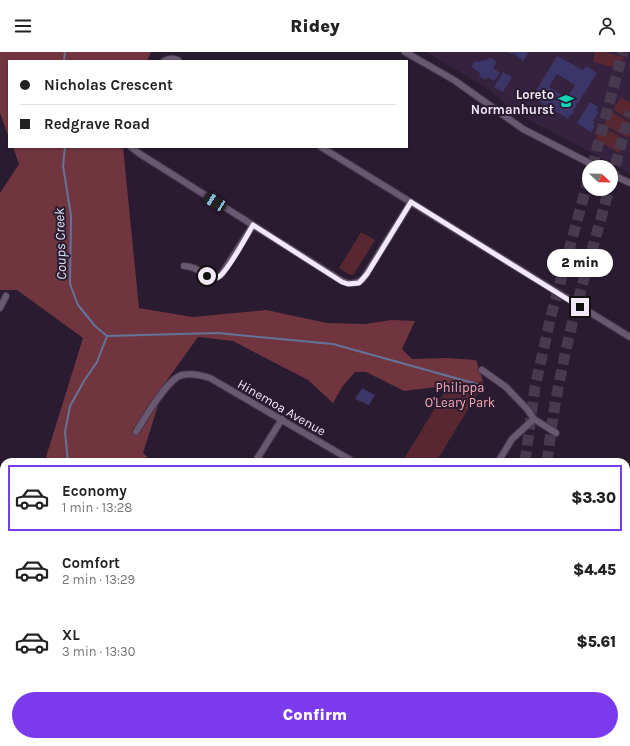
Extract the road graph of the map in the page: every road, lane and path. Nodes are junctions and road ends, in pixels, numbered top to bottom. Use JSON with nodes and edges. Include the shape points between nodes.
{"nodes":[{"id":1,"x":173,"y":52,"type":"edge"},
{"id":2,"x":406,"y":52,"type":"edge"},
{"id":3,"x":166,"y":60,"type":"edge"},
{"id":4,"x":179,"y":60,"type":"edge"},
{"id":5,"x":132,"y":148,"type":"edge"},
{"id":6,"x":323,"y":148,"type":"edge"},
{"id":7,"x":583,"y":160,"type":"edge"},
{"id":8,"x":618,"y":177,"type":"edge"},
{"id":9,"x":630,"y":183,"type":"edge"},
{"id":10,"x":411,"y":202,"type":"junction"},
{"id":11,"x":253,"y":225,"type":"junction"},
{"id":12,"x":184,"y":266,"type":"dead end"},
{"id":13,"x":6,"y":296,"type":"dead end"},
{"id":14,"x":0,"y":308,"type":"edge"},
{"id":15,"x":630,"y":337,"type":"edge"},
{"id":16,"x":482,"y":370,"type":"dead end"},
{"id":17,"x":282,"y":419,"type":"junction"},
{"id":18,"x":534,"y":419,"type":"junction"},
{"id":19,"x":136,"y":432,"type":"dead end"},
{"id":20,"x":556,"y":433,"type":"dead end"},
{"id":21,"x":258,"y":458,"type":"edge"},
{"id":22,"x":347,"y":458,"type":"edge"},
{"id":23,"x":500,"y":458,"type":"edge"}],
"edges":[{"from":1,"to":4,"type":"street"},
{"from":2,"to":7,"type":"street","via":[[454,80],[522,129]]},
{"from":3,"to":4,"type":"street"},
{"from":5,"to":11,"type":"street"},
{"from":6,"to":10,"type":"street"},
{"from":8,"to":9,"type":"street"},
{"from":10,"to":11,"type":"street","via":[[363,279],[353,284],[342,282]]},
{"from":10,"to":15,"type":"street"},
{"from":11,"to":12,"type":"street","via":[[221,275],[216,278],[193,267]]},
{"from":13,"to":14,"type":"street"},
{"from":16,"to":18,"type":"street","via":[[510,390]]},
{"from":17,"to":19,"type":"street","name":"Hinemoa Avenue","via":[[210,378],[196,374],[181,375],[163,390]]},
{"from":17,"to":21,"type":"street"},
{"from":17,"to":22,"type":"street","name":"Hinemoa Avenue"},
{"from":18,"to":20,"type":"street"},
{"from":18,"to":23,"type":"street","via":[[512,439]]}]}
